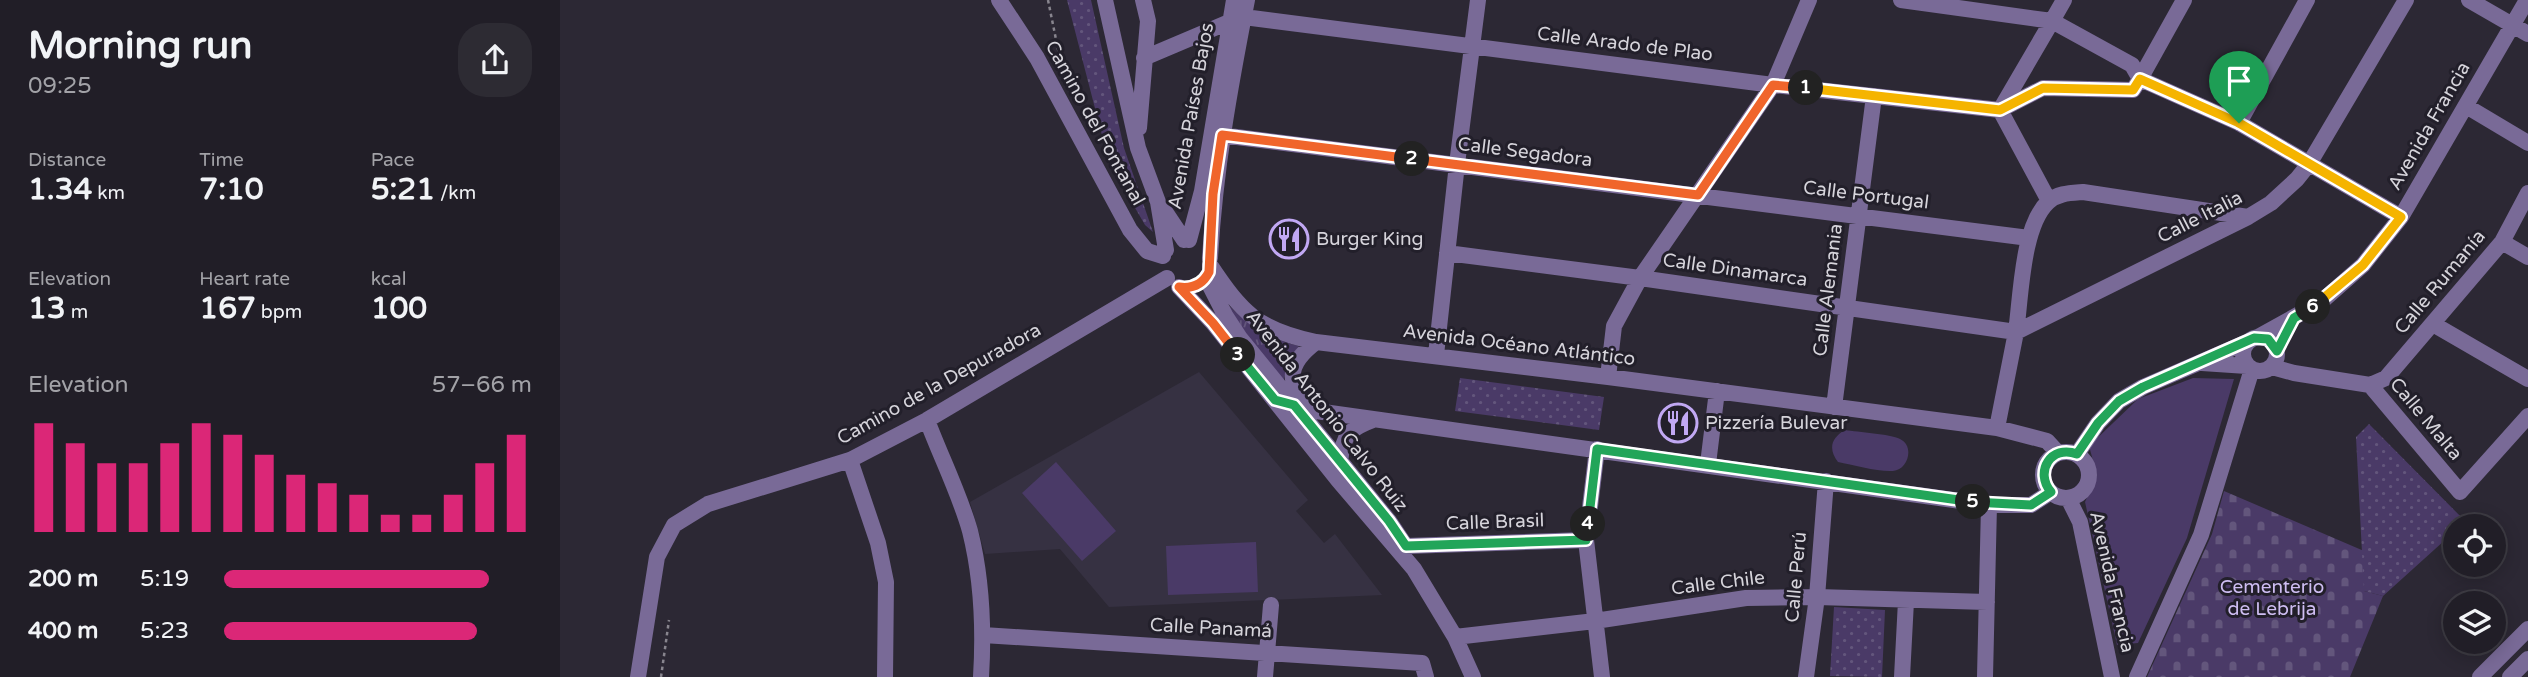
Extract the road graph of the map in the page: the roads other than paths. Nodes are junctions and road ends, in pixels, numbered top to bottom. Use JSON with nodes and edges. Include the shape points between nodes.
{"nodes":[{"id":1,"x":999,"y":0,"type":"edge"},
{"id":2,"x":1105,"y":0,"type":"edge"},
{"id":3,"x":1143,"y":0,"type":"edge"},
{"id":4,"x":1234,"y":0,"type":"edge"},
{"id":5,"x":1247,"y":0,"type":"edge"},
{"id":6,"x":1478,"y":0,"type":"edge"},
{"id":7,"x":1808,"y":0,"type":"edge"},
{"id":8,"x":1901,"y":0,"type":"edge"},
{"id":9,"x":2064,"y":0,"type":"edge"},
{"id":10,"x":2184,"y":0,"type":"edge"},
{"id":11,"x":2307,"y":0,"type":"edge"},
{"id":12,"x":2406,"y":0,"type":"edge"},
{"id":13,"x":2469,"y":0,"type":"edge"},
{"id":14,"x":2527,"y":0,"type":"edge"},
{"id":15,"x":1237,"y":20,"type":"junction"},
{"id":16,"x":2052,"y":21,"type":"junction"},
{"id":17,"x":2512,"y":25,"type":"junction"},
{"id":18,"x":2528,"y":34,"type":"edge"},
{"id":19,"x":1472,"y":46,"type":"junction"},
{"id":20,"x":1144,"y":58,"type":"junction"},
{"id":21,"x":2140,"y":79,"type":"junction"},
{"id":22,"x":1773,"y":85,"type":"junction"},
{"id":23,"x":1874,"y":96,"type":"junction"},
{"id":24,"x":2466,"y":106,"type":"junction"},
{"id":25,"x":2000,"y":110,"type":"junction"},
{"id":26,"x":2239,"y":123,"type":"junction"},
{"id":27,"x":1222,"y":135,"type":"junction"},
{"id":28,"x":2528,"y":143,"type":"edge"},
{"id":29,"x":1138,"y":148,"type":"junction"},
{"id":30,"x":1457,"y":164,"type":"junction"},
{"id":31,"x":2309,"y":164,"type":"junction"},
{"id":32,"x":2528,"y":193,"type":"edge"},
{"id":33,"x":1698,"y":195,"type":"junction"},
{"id":34,"x":2049,"y":201,"type":"junction"},
{"id":35,"x":1158,"y":202,"type":"junction"},
{"id":36,"x":1858,"y":215,"type":"junction"},
{"id":37,"x":2248,"y":217,"type":"junction"},
{"id":38,"x":2401,"y":217,"type":"junction"},
{"id":39,"x":2029,"y":238,"type":"junction"},
{"id":40,"x":1186,"y":240,"type":"junction"},
{"id":41,"x":2502,"y":242,"type":"junction"},
{"id":42,"x":1165,"y":253,"type":"junction"},
{"id":43,"x":1447,"y":253,"type":"junction"},
{"id":44,"x":2528,"y":257,"type":"edge"},
{"id":45,"x":1209,"y":267,"type":"junction"},
{"id":46,"x":1640,"y":278,"type":"junction"},
{"id":47,"x":1173,"y":283,"type":"junction"},
{"id":48,"x":1847,"y":307,"type":"junction"},
{"id":49,"x":2294,"y":318,"type":"junction"},
{"id":50,"x":2433,"y":324,"type":"junction"},
{"id":51,"x":2016,"y":332,"type":"junction"},
{"id":52,"x":2253,"y":340,"type":"junction"},
{"id":53,"x":1316,"y":342,"type":"junction"},
{"id":54,"x":1436,"y":355,"type":"junction"},
{"id":55,"x":2274,"y":359,"type":"junction"},
{"id":56,"x":2199,"y":363,"type":"junction"},
{"id":57,"x":2249,"y":368,"type":"junction"},
{"id":58,"x":1608,"y":377,"type":"junction"},
{"id":59,"x":2528,"y":379,"type":"edge"},
{"id":60,"x":2370,"y":385,"type":"junction"},
{"id":61,"x":1717,"y":391,"type":"junction"},
{"id":62,"x":1275,"y":400,"type":"junction"},
{"id":63,"x":1294,"y":405,"type":"junction"},
{"id":64,"x":1834,"y":407,"type":"junction"},
{"id":65,"x":1316,"y":411,"type":"junction"},
{"id":66,"x":2528,"y":416,"type":"edge"},
{"id":67,"x":927,"y":419,"type":"junction"},
{"id":68,"x":1373,"y":420,"type":"junction"},
{"id":69,"x":1997,"y":428,"type":"junction"},
{"id":70,"x":1597,"y":449,"type":"junction"},
{"id":71,"x":2058,"y":453,"type":"junction"},
{"id":72,"x":2077,"y":454,"type":"junction"},
{"id":73,"x":850,"y":460,"type":"junction"},
{"id":74,"x":1340,"y":462,"type":"junction"},
{"id":75,"x":1708,"y":464,"type":"junction"},
{"id":76,"x":1826,"y":481,"type":"junction"},
{"id":77,"x":2051,"y":492,"type":"junction"},
{"id":78,"x":2068,"y":498,"type":"junction"},
{"id":79,"x":1989,"y":505,"type":"junction"},
{"id":80,"x":1586,"y":540,"type":"junction"},
{"id":81,"x":1406,"y":546,"type":"junction"},
{"id":82,"x":1414,"y":569,"type":"junction"},
{"id":83,"x":1817,"y":597,"type":"junction"},
{"id":84,"x":1906,"y":601,"type":"junction"},
{"id":85,"x":1987,"y":602,"type":"junction"},
{"id":86,"x":1271,"y":605,"type":"dead end"},
{"id":87,"x":1595,"y":621,"type":"junction"},
{"id":88,"x":2528,"y":629,"type":"edge"},
{"id":89,"x":984,"y":635,"type":"junction"},
{"id":90,"x":1455,"y":637,"type":"junction"},
{"id":91,"x":1267,"y":652,"type":"junction"},
{"id":92,"x":2528,"y":659,"type":"edge"},
{"id":93,"x":638,"y":677,"type":"edge"},
{"id":94,"x":885,"y":677,"type":"edge"},
{"id":95,"x":981,"y":677,"type":"edge"},
{"id":96,"x":1265,"y":677,"type":"edge"},
{"id":97,"x":1426,"y":677,"type":"edge"},
{"id":98,"x":1473,"y":677,"type":"edge"},
{"id":99,"x":1602,"y":677,"type":"edge"},
{"id":100,"x":1806,"y":677,"type":"edge"},
{"id":101,"x":1902,"y":677,"type":"edge"},
{"id":102,"x":1985,"y":677,"type":"edge"},
{"id":103,"x":2112,"y":677,"type":"edge"},
{"id":104,"x":2137,"y":677,"type":"edge"},
{"id":105,"x":2480,"y":677,"type":"edge"},
{"id":106,"x":2510,"y":677,"type":"edge"}],
"edges":[{"from":1,"to":42,"type":"street","name":"Camino del Fontanal","via":[[1037,58],[1130,230],[1147,251]]},
{"from":2,"to":29,"type":"street"},
{"from":3,"to":20,"type":"street","via":[[1148,21]]},
{"from":4,"to":15,"type":"street","name":"Avenida Países Bajos"},
{"from":5,"to":15,"type":"street","name":"Avenida Países Bajos"},
{"from":6,"to":19,"type":"street"},
{"from":7,"to":22,"type":"street"},
{"from":8,"to":16,"type":"street"},
{"from":9,"to":16,"type":"street"},
{"from":10,"to":21,"type":"street"},
{"from":11,"to":26,"type":"street"},
{"from":12,"to":31,"type":"street","name":"Calle Italia"},
{"from":13,"to":17,"type":"street"},
{"from":14,"to":17,"type":"street","name":"Avenida Francia"},
{"from":15,"to":19,"type":"street","name":"Calle Arado de Plao"},
{"from":15,"to":20,"type":"street"},
{"from":15,"to":27,"type":"street","name":"Avenida Países Bajos"},
{"from":15,"to":40,"type":"street","name":"Avenida Países Bajos","via":[[1202,191]]},
{"from":16,"to":21,"type":"street","via":[[2132,65]]},
{"from":16,"to":25,"type":"street"},
{"from":17,"to":18,"type":"street"},
{"from":17,"to":24,"type":"street","name":"Avenida Francia"},
{"from":19,"to":22,"type":"street","name":"Calle Arado de Plao"},
{"from":19,"to":30,"type":"street"},
{"from":20,"to":29,"type":"street"},
{"from":21,"to":25,"type":"street","via":[[2133,90],[2043,88]]},
{"from":21,"to":26,"type":"street"},
{"from":22,"to":23,"type":"street","name":"Calle Arado de Plao"},
{"from":22,"to":33,"type":"street"},
{"from":23,"to":25,"type":"street","name":"Calle Arado de Plao"},
{"from":23,"to":36,"type":"street","name":"Calle Alemania"},
{"from":24,"to":28,"type":"street"},
{"from":24,"to":38,"type":"street","name":"Avenida Francia"},
{"from":25,"to":34,"type":"street"},
{"from":26,"to":31,"type":"street"},
{"from":27,"to":30,"type":"street","name":"Calle Segadora"},
{"from":27,"to":45,"type":"street","name":"Avenida Países Bajos"},
{"from":29,"to":35,"type":"street"},
{"from":30,"to":33,"type":"street","name":"Calle Segadora"},
{"from":30,"to":43,"type":"street"},
{"from":31,"to":37,"type":"street","name":"Calle Italia","via":[[2272,203]]},
{"from":31,"to":38,"type":"street"},
{"from":32,"to":41,"type":"street","name":"Calle Rumanía"},
{"from":33,"to":36,"type":"street","name":"Calle Portugal"},
{"from":33,"to":46,"type":"street"},
{"from":34,"to":37,"type":"street","via":[[2064,193],[2083,192]]},
{"from":34,"to":39,"type":"street","via":[[2036,216]]},
{"from":35,"to":40,"type":"street"},
{"from":35,"to":42,"type":"street"},
{"from":36,"to":39,"type":"street","name":"Calle Portugal"},
{"from":36,"to":48,"type":"street","name":"Calle Alemania"},
{"from":37,"to":51,"type":"street","name":"Calle Italia"},
{"from":38,"to":49,"type":"street","name":"Avenida Francia","via":[[2363,265],[2321,302]]},
{"from":39,"to":51,"type":"street"},
{"from":40,"to":42,"type":"street","via":[[1174,243]]},
{"from":40,"to":45,"type":"street","via":[[1202,245]]},
{"from":41,"to":44,"type":"street"},
{"from":41,"to":50,"type":"street","name":"Calle Rumanía"},
{"from":42,"to":47,"type":"street","via":[[1162,263]]},
{"from":43,"to":46,"type":"street","name":"Calle Dinamarca"},
{"from":43,"to":54,"type":"street"},
{"from":45,"to":47,"type":"street","via":[[1194,287]]},
{"from":45,"to":53,"type":"street","name":"Avenida Océano Atlántico","via":[[1250,316],[1290,337]]},
{"from":45,"to":63,"type":"street","name":"Avenida Antonio Calvo Ruiz","via":[[1225,315]]},
{"from":46,"to":48,"type":"street","name":"Calle Dinamarca"},
{"from":46,"to":58,"type":"street","via":[[1614,326]]},
{"from":47,"to":62,"type":"street","name":"Avenida Antonio Calvo Ruiz","via":[[1213,323]]},
{"from":47,"to":67,"type":"street","name":"Camino de la Depuradora"},
{"from":48,"to":51,"type":"street","name":"Calle Dinamarca"},
{"from":48,"to":64,"type":"street","name":"Calle Alemania"},
{"from":49,"to":52,"type":"street","name":"Avenida Francia"},
{"from":49,"to":55,"type":"street"},
{"from":50,"to":59,"type":"street"},
{"from":50,"to":60,"type":"street","name":"Calle Rumanía","via":[[2386,378]]},
{"from":51,"to":69,"type":"street"},
{"from":52,"to":55,"type":"street","via":[[2273,342]]},
{"from":52,"to":56,"type":"street","name":"Avenida Francia"},
{"from":52,"to":57,"type":"street","via":[[2243,351]]},
{"from":53,"to":54,"type":"street","name":"Avenida Océano Atlántico"},
{"from":53,"to":65,"type":"street","via":[[1303,352],[1292,374],[1301,400]]},
{"from":54,"to":58,"type":"street","name":"Avenida Océano Atlántico"},
{"from":55,"to":57,"type":"street","via":[[2262,371]]},
{"from":55,"to":60,"type":"street","name":"Calle Malta","via":[[2294,373]]},
{"from":56,"to":57,"type":"street","name":"Avenida Francia"},
{"from":56,"to":72,"type":"street","name":"Avenida Francia","via":[[2119,401]]},
{"from":57,"to":104,"type":"street","via":[[2201,535]]},
{"from":58,"to":61,"type":"street","name":"Avenida Océano Atlántico"},
{"from":60,"to":66,"type":"street","name":"Calle Malta","via":[[2460,492]]},
{"from":61,"to":64,"type":"street","name":"Avenida Océano Atlántico"},
{"from":61,"to":75,"type":"street"},
{"from":62,"to":63,"type":"street"},
{"from":62,"to":82,"type":"street","name":"Avenida Antonio Calvo Ruiz"},
{"from":63,"to":65,"type":"street"},
{"from":63,"to":74,"type":"street","name":"Avenida Antonio Calvo Ruiz"},
{"from":64,"to":69,"type":"street","name":"Avenida Océano Atlántico"},
{"from":65,"to":68,"type":"street"},
{"from":67,"to":73,"type":"street","name":"Camino de la Depuradora"},
{"from":67,"to":89,"type":"street","via":[[970,530]]},
{"from":68,"to":70,"type":"street"},
{"from":68,"to":74,"type":"street","via":[[1346,435]]},
{"from":69,"to":71,"type":"street","name":"Avenida Océano Atlántico","via":[[2048,440]]},
{"from":70,"to":75,"type":"street"},
{"from":70,"to":80,"type":"street"},
{"from":71,"to":72,"type":"street"},
{"from":71,"to":77,"type":"street","via":[[2043,472]]},
{"from":72,"to":78,"type":"street","via":[[2086,463],[2089,478],[2082,491]]},
{"from":73,"to":93,"type":"street","name":"Camino de la Depuradora","via":[[708,504],[674,525],[657,557]]},
{"from":73,"to":94,"type":"street","via":[[886,582]]},
{"from":74,"to":81,"type":"street","name":"Avenida Antonio Calvo Ruiz"},
{"from":75,"to":76,"type":"street"},
{"from":76,"to":79,"type":"street"},
{"from":76,"to":83,"type":"street","name":"Calle Perú"},
{"from":77,"to":78,"type":"street"},
{"from":77,"to":79,"type":"street","via":[[2031,505]]},
{"from":78,"to":103,"type":"street","name":"Avenida Francia","via":[[2080,522]]},
{"from":79,"to":85,"type":"street"},
{"from":80,"to":81,"type":"street","name":"Calle Brasil"},
{"from":80,"to":87,"type":"street"},
{"from":81,"to":82,"type":"street","name":"Avenida Antonio Calvo Ruiz"},
{"from":82,"to":90,"type":"street","name":"Avenida Antonio Calvo Ruiz"},
{"from":83,"to":84,"type":"street","name":"Calle Chile"},
{"from":83,"to":87,"type":"street","name":"Calle Chile","via":[[1746,598]]},
{"from":83,"to":100,"type":"street","name":"Calle Perú"},
{"from":84,"to":85,"type":"street","name":"Calle Chile"},
{"from":84,"to":101,"type":"street"},
{"from":85,"to":102,"type":"street"},
{"from":86,"to":91,"type":"street"},
{"from":87,"to":90,"type":"street","name":"Calle Chile"},
{"from":87,"to":99,"type":"street"},
{"from":88,"to":105,"type":"street"},
{"from":89,"to":91,"type":"street","name":"Calle Panamá"},
{"from":89,"to":95,"type":"street"},
{"from":90,"to":98,"type":"street","name":"Avenida Antonio Calvo Ruiz"},
{"from":91,"to":96,"type":"street"},
{"from":91,"to":97,"type":"street","name":"Calle Panamá","via":[[1422,663]]},
{"from":92,"to":106,"type":"street"}]}
